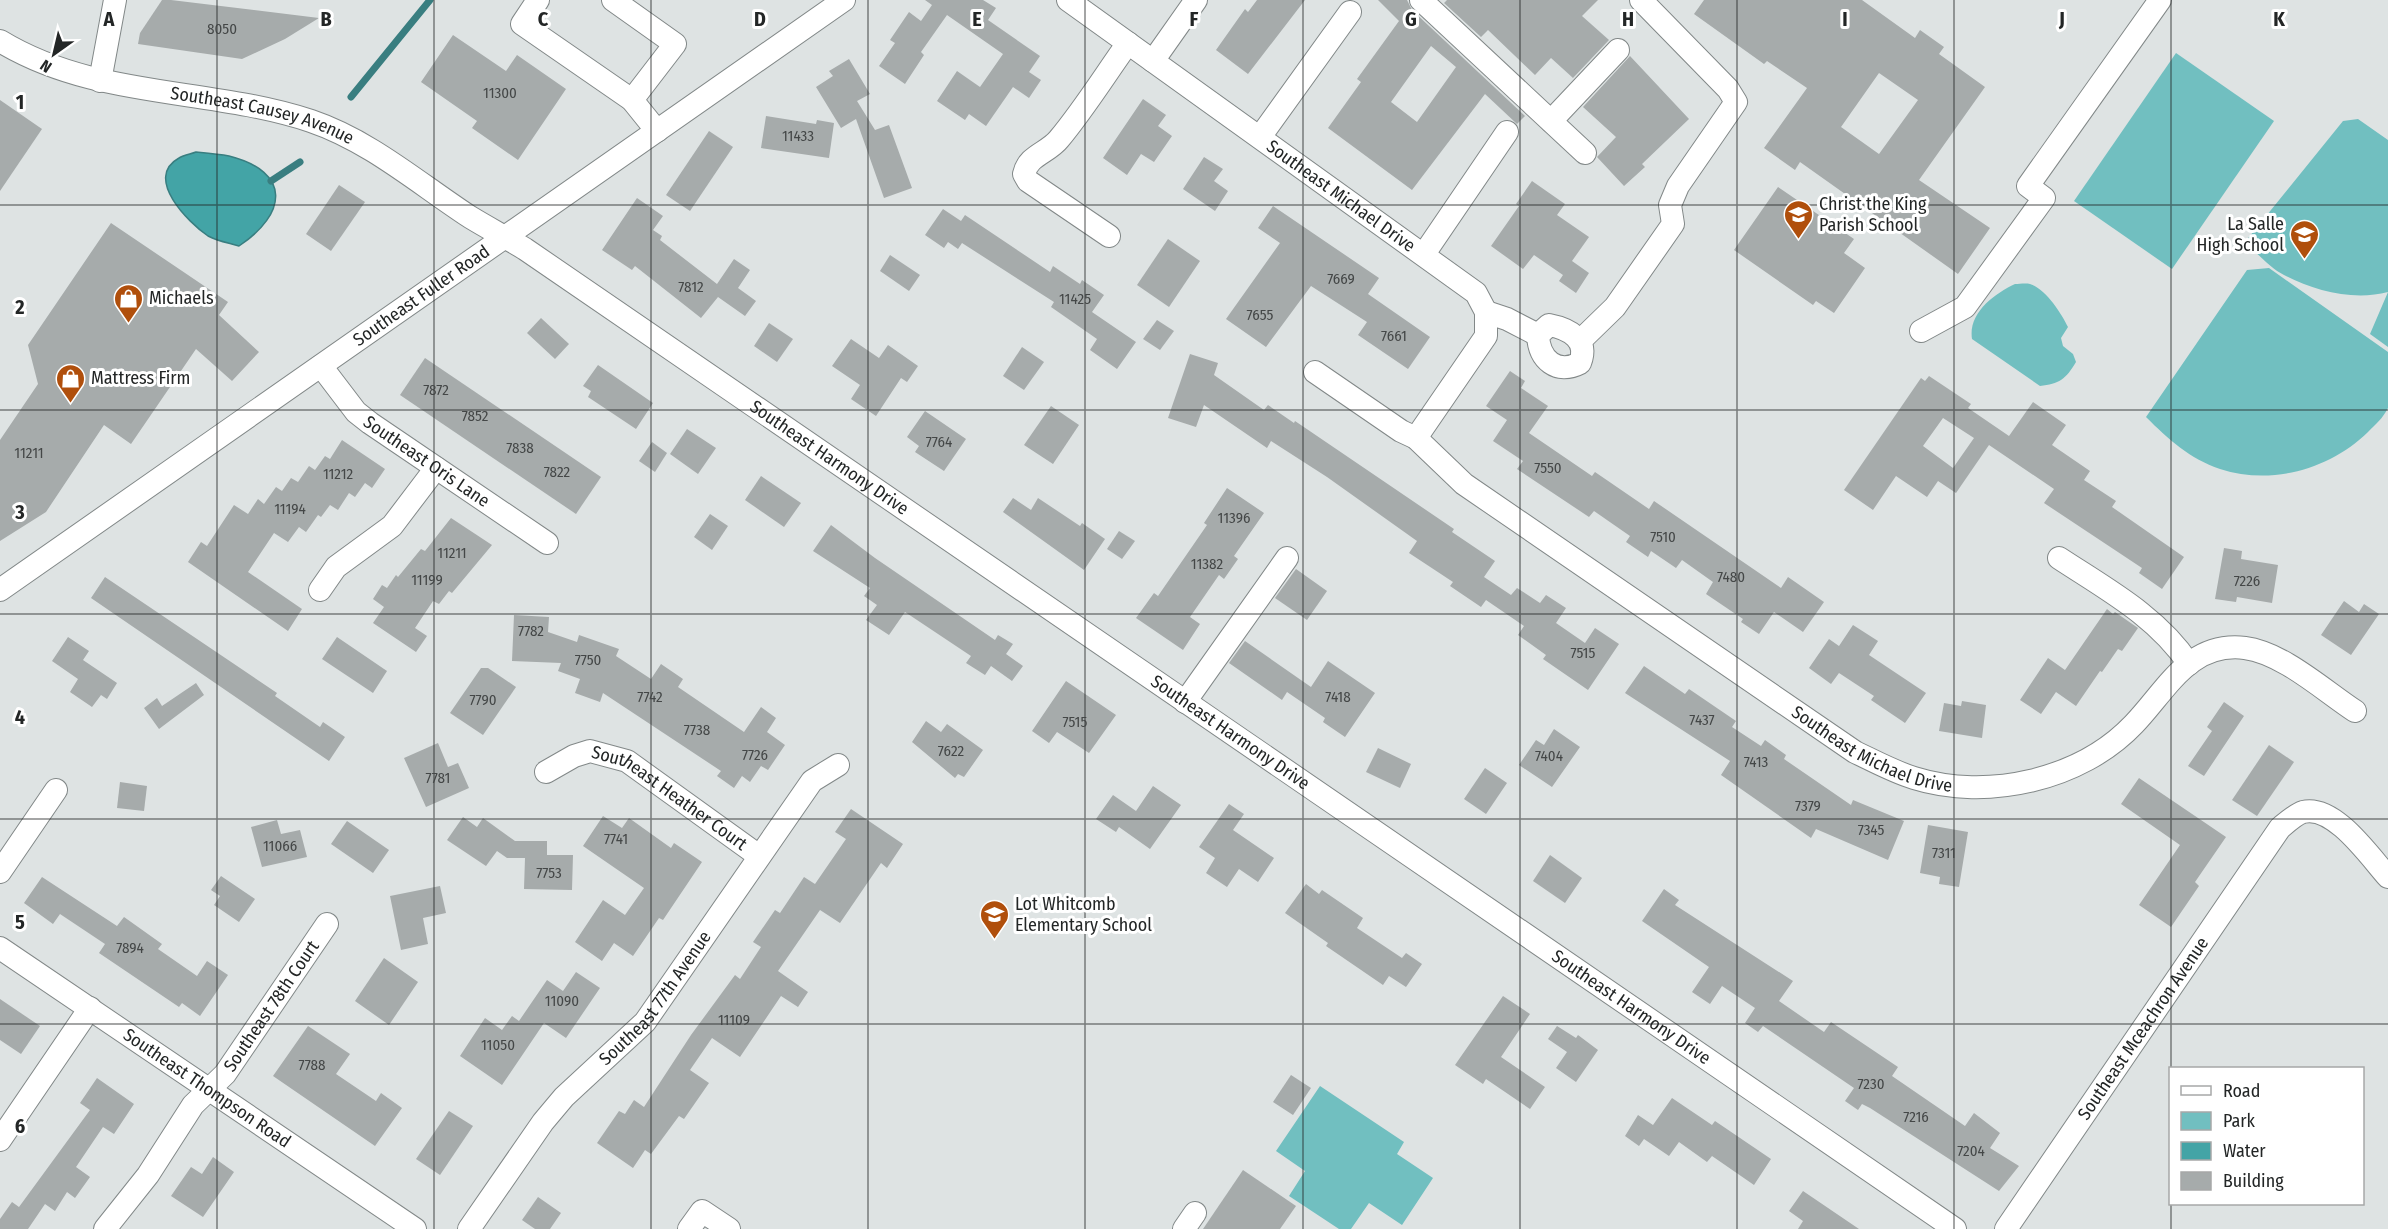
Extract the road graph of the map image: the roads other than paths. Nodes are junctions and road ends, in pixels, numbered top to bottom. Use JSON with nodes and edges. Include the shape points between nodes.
{"nodes":[{"id":1,"x":115,"y":0,"type":"edge"},
{"id":2,"x":538,"y":0,"type":"edge"},
{"id":3,"x":613,"y":0,"type":"edge"},
{"id":4,"x":844,"y":0,"type":"edge"},
{"id":5,"x":1068,"y":0,"type":"edge"},
{"id":6,"x":1196,"y":0,"type":"edge"},
{"id":7,"x":1421,"y":0,"type":"edge"},
{"id":8,"x":1641,"y":0,"type":"edge"},
{"id":9,"x":2160,"y":0,"type":"edge"},
{"id":10,"x":1350,"y":12,"type":"dead end"},
{"id":11,"x":0,"y":41,"type":"edge"},
{"id":12,"x":1128,"y":43,"type":"junction"},
{"id":13,"x":1618,"y":50,"type":"dead end"},
{"id":14,"x":1153,"y":61,"type":"junction"},
{"id":15,"x":100,"y":81,"type":"junction"},
{"id":16,"x":632,"y":100,"type":"junction"},
{"id":17,"x":1551,"y":121,"type":"junction"},
{"id":18,"x":657,"y":131,"type":"junction"},
{"id":19,"x":1507,"y":132,"type":"dead end"},
{"id":20,"x":1260,"y":137,"type":"junction"},
{"id":21,"x":1585,"y":153,"type":"dead end"},
{"id":22,"x":504,"y":236,"type":"junction"},
{"id":23,"x":1109,"y":236,"type":"dead end"},
{"id":24,"x":1424,"y":254,"type":"junction"},
{"id":25,"x":1486,"y":312,"type":"junction"},
{"id":26,"x":1921,"y":331,"type":"dead end"},
{"id":27,"x":1538,"y":334,"type":"junction"},
{"id":28,"x":1580,"y":341,"type":"junction"},
{"id":29,"x":321,"y":366,"type":"junction"},
{"id":30,"x":1315,"y":372,"type":"dead end"},
{"id":31,"x":1416,"y":438,"type":"junction"},
{"id":32,"x":436,"y":468,"type":"junction"},
{"id":33,"x":547,"y":543,"type":"dead end"},
{"id":34,"x":1287,"y":558,"type":"dead end"},
{"id":35,"x":2060,"y":558,"type":"dead end"},
{"id":36,"x":0,"y":590,"type":"edge"},
{"id":37,"x":320,"y":590,"type":"dead end"},
{"id":38,"x":2189,"y":664,"type":"junction"},
{"id":39,"x":1185,"y":702,"type":"junction"},
{"id":40,"x":2355,"y":711,"type":"dead end"},
{"id":41,"x":838,"y":765,"type":"dead end"},
{"id":42,"x":546,"y":772,"type":"dead end"},
{"id":43,"x":56,"y":790,"type":"dead end"},
{"id":44,"x":759,"y":856,"type":"junction"},
{"id":45,"x":0,"y":872,"type":"edge"},
{"id":46,"x":2388,"y":877,"type":"edge"},
{"id":47,"x":327,"y":924,"type":"dead end"},
{"id":48,"x":0,"y":948,"type":"edge"},
{"id":49,"x":90,"y":1008,"type":"junction"},
{"id":50,"x":209,"y":1089,"type":"junction"},
{"id":51,"x":0,"y":1140,"type":"edge"},
{"id":52,"x":409,"y":1227,"type":"edge"},
{"id":53,"x":105,"y":1229,"type":"edge"},
{"id":54,"x":469,"y":1229,"type":"edge"},
{"id":55,"x":689,"y":1229,"type":"edge"},
{"id":56,"x":729,"y":1229,"type":"edge"},
{"id":57,"x":1955,"y":1229,"type":"edge"},
{"id":58,"x":2006,"y":1229,"type":"edge"}],
"edges":[{"from":1,"to":15,"type":"street"},
{"from":2,"to":16,"type":"street","via":[[522,24]]},
{"from":3,"to":16,"type":"street","via":[[675,44]]},
{"from":4,"to":18,"type":"street","name":"Southeast Fuller Road"},
{"from":5,"to":12,"type":"street","name":"Southeast Michael Drive"},
{"from":6,"to":14,"type":"street"},
{"from":7,"to":17,"type":"street"},
{"from":8,"to":28,"type":"street","via":[[1728,89],[1736,102],[1678,186],[1670,206],[1673,224],[1615,307]]},
{"from":9,"to":26,"type":"street","via":[[2028,186],[2044,198],[1965,307]]},
{"from":10,"to":20,"type":"street"},
{"from":11,"to":15,"type":"street","name":"Southeast Causey Avenue","via":[[39,61]]},
{"from":12,"to":14,"type":"street","name":"Southeast Michael Drive"},
{"from":12,"to":23,"type":"street","via":[[1058,141],[1033,158],[1024,174],[1028,181]]},
{"from":13,"to":17,"type":"street"},
{"from":14,"to":20,"type":"street","name":"Southeast Michael Drive"},
{"from":15,"to":22,"type":"street","name":"Southeast Causey Avenue","via":[[261,107],[324,126],[372,150]]},
{"from":16,"to":18,"type":"street"},
{"from":17,"to":21,"type":"street"},
{"from":18,"to":22,"type":"street","name":"Southeast Fuller Road"},
{"from":19,"to":24,"type":"street"},
{"from":20,"to":24,"type":"street","name":"Southeast Michael Drive"},
{"from":22,"to":29,"type":"street","name":"Southeast Fuller Road"},
{"from":22,"to":39,"type":"street","name":"Southeast Harmony Drive"},
{"from":24,"to":25,"type":"street","name":"Southeast Michael Drive","via":[[1476,293]]},
{"from":25,"to":27,"type":"street"},
{"from":25,"to":31,"type":"street","via":[[1488,326],[1483,342]]},
{"from":27,"to":28,"type":"street","via":[[1549,325],[1561,327]]},
{"from":27,"to":28,"type":"street","via":[[1541,353],[1556,366],[1568,369],[1580,363],[1584,352]]},
{"from":29,"to":32,"type":"street","name":"Southeast Oris Lane","via":[[356,412]]},
{"from":29,"to":36,"type":"street","name":"Southeast Fuller Road"},
{"from":30,"to":31,"type":"street","name":"Southeast Michael Drive"},
{"from":31,"to":38,"type":"street","name":"Southeast Michael Drive","via":[[1464,483],[1855,752],[1914,778],[1985,786],[2042,778],[2105,748],[2134,725],[2172,677]]},
{"from":32,"to":33,"type":"street","name":"Southeast Oris Lane"},
{"from":32,"to":37,"type":"street","via":[[402,514],[382,534],[336,567]]},
{"from":34,"to":39,"type":"street"},
{"from":35,"to":38,"type":"street","via":[[2138,610],[2173,640]]},
{"from":38,"to":40,"type":"street","name":"Southeast Michael Drive","via":[[2218,650],[2243,648],[2270,654]]},
{"from":39,"to":57,"type":"street","name":"Southeast Harmony Drive"},
{"from":41,"to":44,"type":"street","name":"Southeast 77th Avenue","via":[[812,781]]},
{"from":42,"to":44,"type":"street","name":"Southeast Heather Court","via":[[590,751],[627,761]]},
{"from":43,"to":45,"type":"street"},
{"from":44,"to":54,"type":"street","name":"Southeast 77th Avenue","via":[[645,1022],[564,1096]]},
{"from":46,"to":58,"type":"street","name":"Southeast Mceachron Avenue","via":[[2344,827],[2322,813],[2302,812],[2280,828]]},
{"from":47,"to":50,"type":"street","name":"Southeast 78th Court","via":[[225,1074]]},
{"from":48,"to":49,"type":"street","name":"Southeast Thompson Road"},
{"from":49,"to":50,"type":"street","name":"Southeast Thompson Road"},
{"from":49,"to":51,"type":"street"},
{"from":50,"to":52,"type":"street","name":"Southeast Thompson Road"},
{"from":50,"to":53,"type":"street","name":"Southeast 78th Court","via":[[193,1105],[148,1175]]},
{"from":55,"to":56,"type":"street","via":[[702,1210]]}]}
